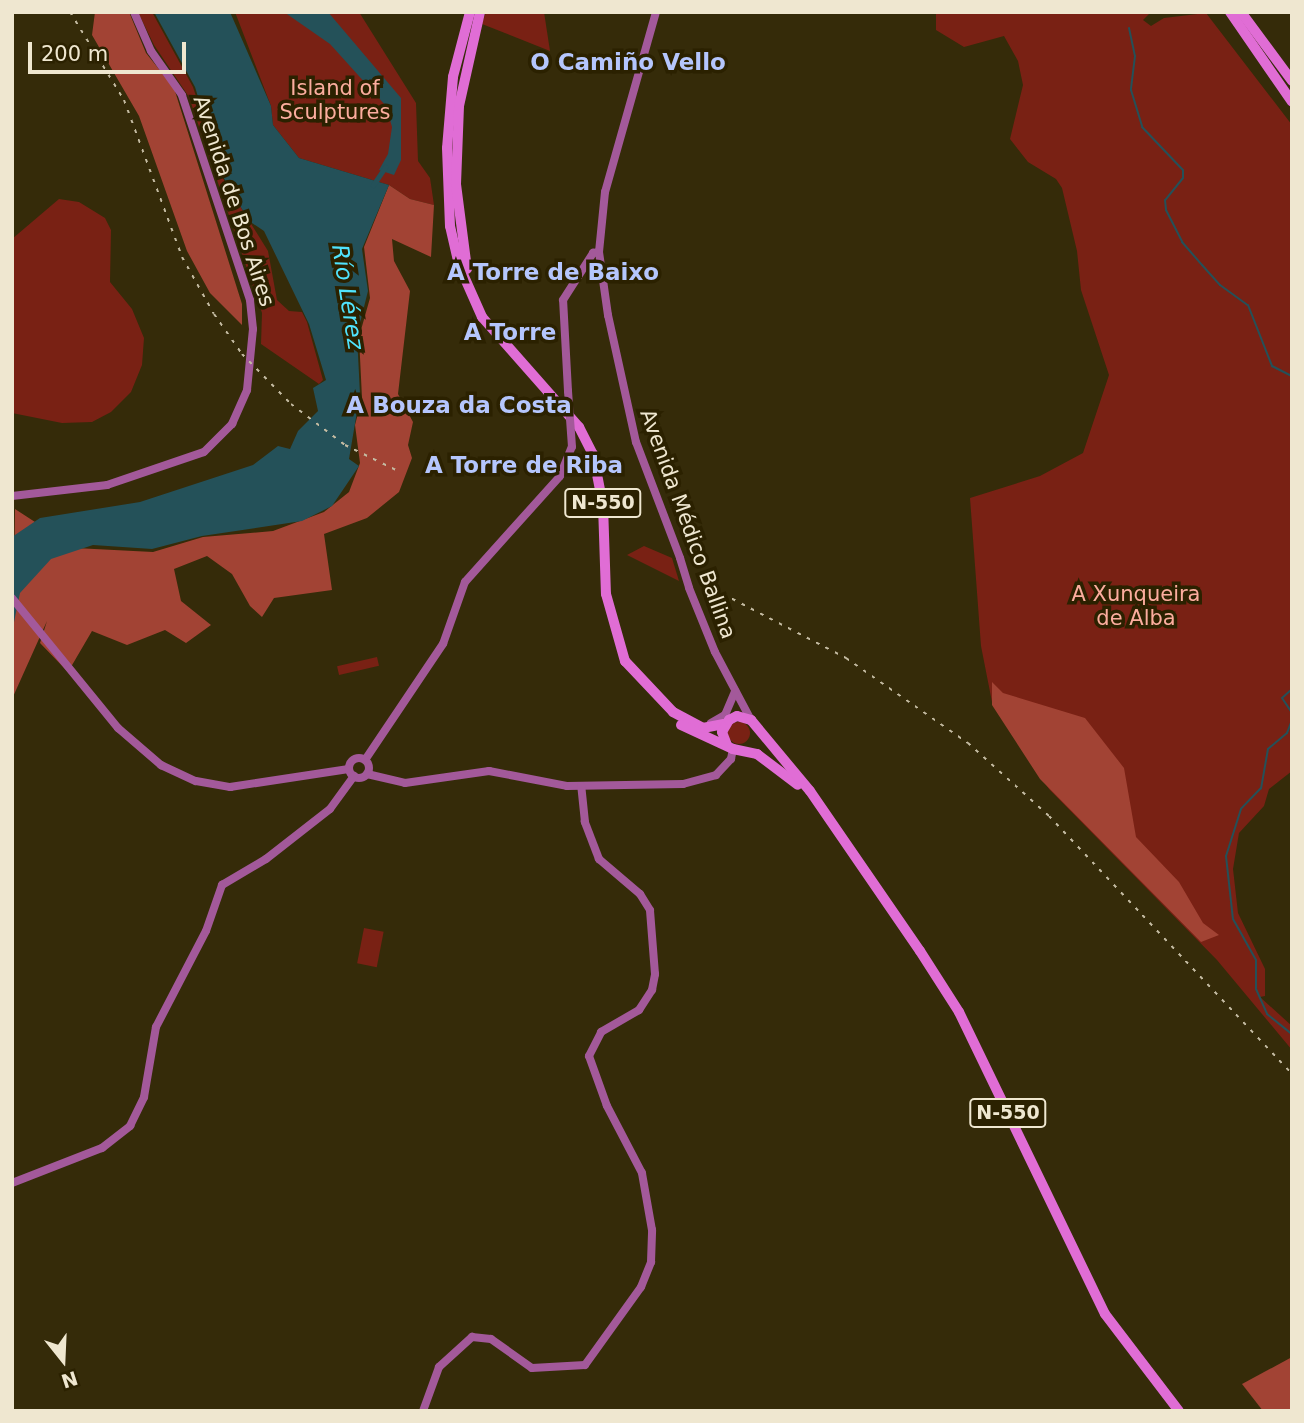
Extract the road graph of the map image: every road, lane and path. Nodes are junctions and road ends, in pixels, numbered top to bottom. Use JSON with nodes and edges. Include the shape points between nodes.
{"nodes":[{"id":1,"x":134,"y":12,"type":"edge"},
{"id":2,"x":470,"y":12,"type":"edge"},
{"id":3,"x":480,"y":12,"type":"edge"},
{"id":4,"x":656,"y":12,"type":"edge"},
{"id":5,"x":1230,"y":12,"type":"edge"},
{"id":6,"x":1241,"y":12,"type":"edge"},
{"id":7,"x":1292,"y":81,"type":"edge"},
{"id":8,"x":1292,"y":102,"type":"edge"},
{"id":9,"x":600,"y":252,"type":"junction"},
{"id":10,"x":524,"y":368,"type":"junction"},
{"id":11,"x":12,"y":496,"type":"edge"},
{"id":12,"x":12,"y":598,"type":"edge"},
{"id":13,"x":625,"y":661,"type":"junction"},
{"id":14,"x":732,"y":681,"type":"junction"},
{"id":15,"x":735,"y":691,"type":"junction"},
{"id":16,"x":728,"y":721,"type":"junction"},
{"id":17,"x":693,"y":724,"type":"junction"},
{"id":18,"x":753,"y":724,"type":"junction"},
{"id":19,"x":735,"y":748,"type":"junction"},
{"id":20,"x":365,"y":760,"type":"junction"},
{"id":21,"x":351,"y":773,"type":"junction"},
{"id":22,"x":367,"y":774,"type":"junction"},
{"id":23,"x":581,"y":786,"type":"junction"},
{"id":24,"x":828,"y":819,"type":"junction"},
{"id":25,"x":12,"y":1182,"type":"edge"},
{"id":26,"x":423,"y":1411,"type":"edge"},
{"id":27,"x":1179,"y":1411,"type":"edge"}],
"edges":[{"from":1,"to":11,"type":"street","name":"Avenida de Bos Aires","via":[[152,51],[182,95],[250,300],[253,329],[247,390],[232,424],[204,452],[107,485]]},
{"from":2,"to":10,"type":"highway","number":"N-550","via":[[450,105],[450,226],[459,265],[482,317]]},
{"from":3,"to":10,"type":"highway","number":"N-550","via":[[459,106],[459,224],[477,295]]},
{"from":4,"to":9,"type":"street","name":"Avenida Médico Ballina","via":[[606,192]]},
{"from":5,"to":8,"type":"highway"},
{"from":6,"to":7,"type":"highway"},
{"from":9,"to":14,"type":"street","name":"Avenida Médico Ballina","bridge":true,"via":[[608,315],[636,442],[689,588]]},
{"from":9,"to":20,"type":"street","bridge":true,"via":[[593,253],[563,300],[572,447],[560,477],[468,577],[443,644]]},
{"from":10,"to":13,"type":"highway","number":"N-550","via":[[579,427],[593,454],[603,505],[606,594]]},
{"from":12,"to":21,"type":"street","via":[[134,745],[178,774],[248,787]]},
{"from":13,"to":17,"type":"highway","number":"N-550","via":[[649,691]]},
{"from":13,"to":19,"type":"highway","number":"N-550","via":[[658,708],[685,728]]},
{"from":14,"to":15,"type":"street","name":"Avenida Médico Ballina"},
{"from":14,"to":18,"type":"street","name":"Avenida Médico Ballina"},
{"from":15,"to":16,"type":"street","name":"Avenida Médico Ballina"},
{"from":15,"to":17,"type":"street","via":[[725,715],[716,722]]},
{"from":16,"to":17,"type":"highway","via":[[713,729]]},
{"from":16,"to":18,"type":"highway"},
{"from":16,"to":19,"type":"highway","via":[[723,737]]},
{"from":18,"to":19,"type":"highway","via":[[755,740]]},
{"from":18,"to":24,"type":"highway","number":"N-550"},
{"from":19,"to":23,"type":"street","via":[[724,769],[700,782]]},
{"from":19,"to":24,"type":"highway","number":"N-550","via":[[757,754],[792,779]]},
{"from":20,"to":21,"type":"street","via":[[353,760]]},
{"from":20,"to":22,"type":"street"},
{"from":21,"to":22,"type":"street"},
{"from":21,"to":25,"type":"street","via":[[330,809],[266,859],[222,885],[206,931],[156,1027],[143,1101],[130,1126],[102,1148]]},
{"from":22,"to":23,"type":"street","via":[[405,783],[488,771]]},
{"from":23,"to":26,"type":"street","via":[[585,822],[599,859],[644,897],[650,910],[656,974],[652,990],[639,1010],[601,1032],[589,1056],[607,1106],[642,1172],[652,1230],[651,1262],[640,1287],[585,1365],[527,1367],[491,1339],[472,1337],[439,1367]]},
{"from":24,"to":27,"type":"highway","number":"N-550","via":[[959,1012],[1105,1314]]}]}
